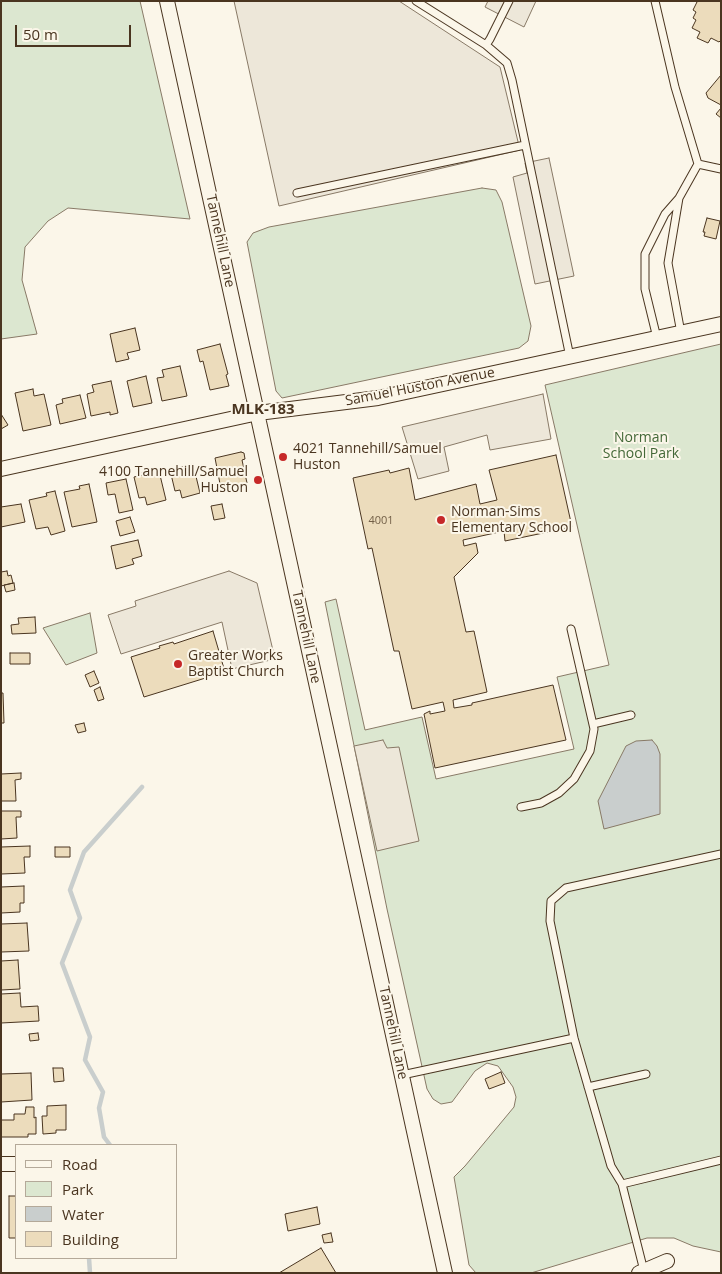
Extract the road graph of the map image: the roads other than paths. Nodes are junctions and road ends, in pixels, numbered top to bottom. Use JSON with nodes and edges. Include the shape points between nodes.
{"nodes":[{"id":1,"x":167,"y":1,"type":"edge"},
{"id":2,"x":416,"y":1,"type":"edge"},
{"id":3,"x":508,"y":1,"type":"edge"},
{"id":4,"x":655,"y":1,"type":"edge"},
{"id":5,"x":486,"y":45,"type":"junction"},
{"id":6,"x":525,"y":145,"type":"junction"},
{"id":7,"x":698,"y":164,"type":"junction"},
{"id":8,"x":721,"y":169,"type":"edge"},
{"id":9,"x":297,"y":193,"type":"dead end"},
{"id":10,"x":679,"y":198,"type":"junction"},
{"id":11,"x":721,"y":324,"type":"edge"},
{"id":12,"x":681,"y":333,"type":"junction"},
{"id":13,"x":657,"y":338,"type":"junction"},
{"id":14,"x":570,"y":357,"type":"junction"},
{"id":15,"x":258,"y":413,"type":"junction"},
{"id":16,"x":1,"y":470,"type":"edge"},
{"id":17,"x":571,"y":629,"type":"dead end"},
{"id":18,"x":631,"y":715,"type":"dead end"},
{"id":19,"x":593,"y":724,"type":"junction"},
{"id":20,"x":520,"y":807,"type":"dead end"},
{"id":21,"x":721,"y":854,"type":"edge"},
{"id":22,"x":574,"y":1038,"type":"junction"},
{"id":23,"x":646,"y":1074,"type":"dead end"},
{"id":24,"x":402,"y":1075,"type":"junction"},
{"id":25,"x":588,"y":1087,"type":"junction"},
{"id":26,"x":721,"y":1160,"type":"edge"},
{"id":27,"x":1,"y":1164,"type":"edge"},
{"id":28,"x":15,"y":1164,"type":"edge"},
{"id":29,"x":622,"y":1184,"type":"junction"},
{"id":30,"x":667,"y":1261,"type":"dead end"},
{"id":31,"x":642,"y":1272,"type":"edge"},
{"id":32,"x":445,"y":1273,"type":"edge"}],
"edges":[{"from":1,"to":15,"type":"street","name":"Tannehill Lane"},
{"from":2,"to":5,"type":"lane"},
{"from":3,"to":5,"type":"lane"},
{"from":4,"to":7,"type":"lane"},
{"from":5,"to":6,"type":"lane","via":[[507,63]]},
{"from":6,"to":9,"type":"lane"},
{"from":6,"to":14,"type":"lane"},
{"from":7,"to":8,"type":"lane"},
{"from":7,"to":10,"type":"lane"},
{"from":10,"to":12,"type":"lane","via":[[668,263]]},
{"from":10,"to":13,"type":"lane","via":[[665,214],[645,254],[646,289]]},
{"from":11,"to":12,"type":"street","name":"Samuel Huston Avenue"},
{"from":12,"to":13,"type":"street","name":"Samuel Huston Avenue"},
{"from":13,"to":14,"type":"street","name":"Samuel Huston Avenue"},
{"from":14,"to":15,"type":"street","name":"Samuel Huston Avenue","via":[[378,398]]},
{"from":15,"to":16,"type":"street","name":"Samuel Huston Avenue"},
{"from":15,"to":24,"type":"street","name":"Tannehill Lane"},
{"from":17,"to":19,"type":"lane"},
{"from":18,"to":19,"type":"lane"},
{"from":19,"to":20,"type":"lane","via":[[590,751],[574,779],[541,803]]},
{"from":21,"to":22,"type":"lane","via":[[566,888],[551,902],[550,921]]},
{"from":22,"to":24,"type":"lane"},
{"from":22,"to":25,"type":"lane"},
{"from":23,"to":25,"type":"lane"},
{"from":24,"to":32,"type":"street","name":"Tannehill Lane"},
{"from":25,"to":29,"type":"lane","via":[[611,1166]]},
{"from":26,"to":29,"type":"lane"},
{"from":27,"to":28,"type":"street"},
{"from":29,"to":31,"type":"lane"},
{"from":30,"to":31,"type":"street"}]}
